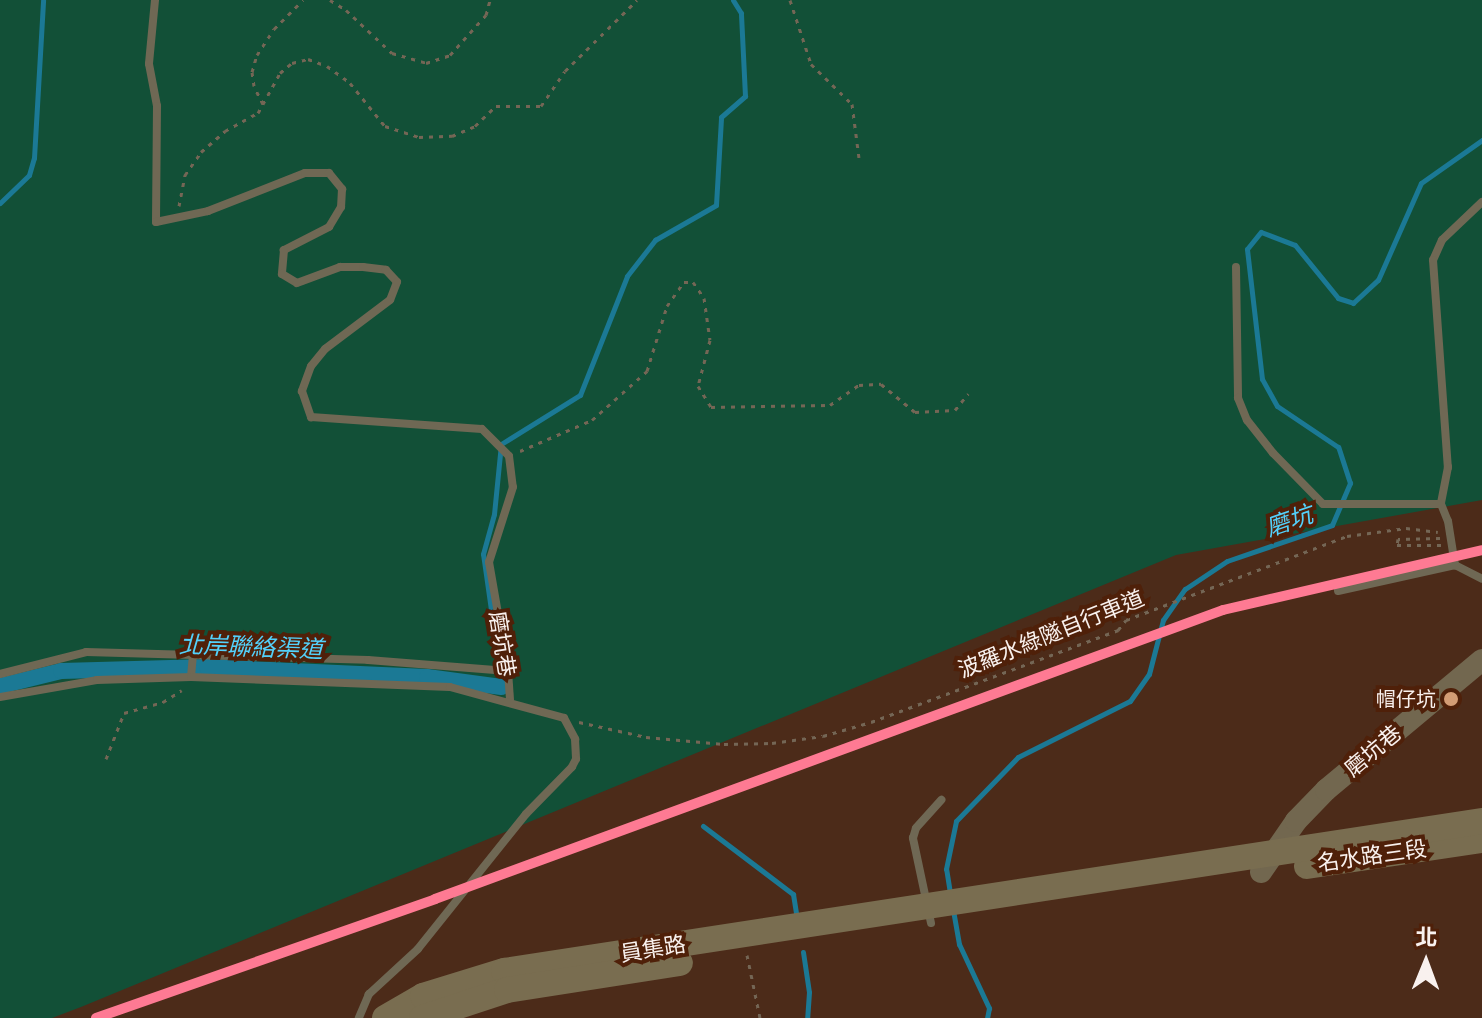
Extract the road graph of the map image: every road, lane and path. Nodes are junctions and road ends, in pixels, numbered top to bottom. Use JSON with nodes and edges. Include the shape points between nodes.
{"nodes":[{"id":1,"x":155,"y":0,"type":"edge"},
{"id":2,"x":303,"y":0,"type":"edge"},
{"id":3,"x":330,"y":0,"type":"edge"},
{"id":4,"x":490,"y":0,"type":"edge"},
{"id":5,"x":637,"y":0,"type":"edge"},
{"id":6,"x":790,"y":0,"type":"edge"},
{"id":7,"x":263,"y":104,"type":"junction"},
{"id":8,"x":859,"y":158,"type":"dead end"},
{"id":9,"x":1482,"y":202,"type":"edge"},
{"id":10,"x":176,"y":217,"type":"junction"},
{"id":11,"x":1236,"y":267,"type":"dead end"},
{"id":12,"x":968,"y":394,"type":"dead end"},
{"id":13,"x":509,"y":456,"type":"junction"},
{"id":14,"x":1441,"y":504,"type":"junction"},
{"id":15,"x":1451,"y":545,"type":"junction"},
{"id":16,"x":1455,"y":565,"type":"junction"},
{"id":17,"x":1482,"y":579,"type":"edge"},
{"id":18,"x":1338,"y":591,"type":"dead end"},
{"id":19,"x":193,"y":654,"type":"junction"},
{"id":20,"x":1482,"y":660,"type":"edge"},
{"id":21,"x":508,"y":671,"type":"junction"},
{"id":22,"x":0,"y":674,"type":"edge"},
{"id":23,"x":191,"y":677,"type":"junction"},
{"id":24,"x":0,"y":697,"type":"edge"},
{"id":25,"x":510,"y":702,"type":"junction"},
{"id":26,"x":564,"y":718,"type":"junction"},
{"id":27,"x":106,"y":759,"type":"dead end"},
{"id":28,"x":941,"y":800,"type":"dead end"},
{"id":29,"x":1482,"y":821,"type":"edge"},
{"id":30,"x":1482,"y":840,"type":"edge"},
{"id":31,"x":1269,"y":862,"type":"junction"},
{"id":32,"x":930,"y":915,"type":"junction"},
{"id":33,"x":747,"y":952,"type":"junction"},
{"id":34,"x":359,"y":1018,"type":"edge"},
{"id":35,"x":385,"y":1018,"type":"edge"},
{"id":36,"x":422,"y":1018,"type":"edge"},
{"id":37,"x":760,"y":1018,"type":"edge"}],
"edges":[{"from":1,"to":10,"type":"lane","via":[[149,64],[157,106],[156,222]]},
{"from":2,"to":7,"type":"path","via":[[257,55],[252,72]]},
{"from":3,"to":4,"type":"path","via":[[392,53],[426,63],[450,55],[486,15]]},
{"from":5,"to":7,"type":"path","via":[[565,71],[541,106],[496,106],[475,126],[452,136],[419,137],[385,126],[350,83],[308,59],[280,73]]},
{"from":6,"to":8,"type":"path","via":[[811,64],[852,104]]},
{"from":7,"to":10,"type":"path","via":[[258,113],[201,152],[185,175]]},
{"from":9,"to":14,"type":"lane","via":[[1442,240],[1433,260],[1448,452]]},
{"from":10,"to":13,"type":"lane","via":[[208,211],[305,173],[329,173],[342,189],[341,207],[329,227],[284,250],[282,274],[297,283],[340,267],[363,267],[386,270],[397,282],[390,300],[325,349],[311,366],[302,391],[311,417],[482,429]]},
{"from":11,"to":14,"type":"lane","via":[[1238,398],[1247,420],[1273,453],[1323,504]]},
{"from":12,"to":13,"type":"path","via":[[955,410],[915,412],[881,384],[859,385],[830,405],[711,407],[698,386],[710,340],[704,298],[693,282],[684,282],[667,306],[647,371],[592,420]]},
{"from":13,"to":21,"type":"lane","name":"磨坑巷","via":[[513,487],[489,562]]},
{"from":14,"to":15,"type":"lane"},
{"from":15,"to":16,"type":"lane"},
{"from":15,"to":26,"type":"path","name":"波羅水綠隧自行車道","via":[[1397,545],[1398,539],[1440,539],[1439,532],[1406,528],[1347,536],[1126,620],[1118,630],[823,736],[724,744],[646,737]]},
{"from":16,"to":17,"type":"lane"},
{"from":16,"to":18,"type":"lane"},
{"from":19,"to":21,"type":"lane"},
{"from":19,"to":22,"type":"lane","via":[[86,652]]},
{"from":19,"to":23,"type":"lane"},
{"from":20,"to":31,"type":"street","name":"磨坑巷","via":[[1326,790],[1296,821]]},
{"from":21,"to":25,"type":"lane","name":"磨坑巷"},
{"from":23,"to":24,"type":"lane","via":[[97,680]]},
{"from":23,"to":25,"type":"lane","via":[[450,687]]},
{"from":23,"to":27,"type":"path","via":[[163,702],[124,713]]},
{"from":25,"to":26,"type":"lane","name":"磨坑巷"},
{"from":26,"to":34,"type":"lane","via":[[575,739],[572,767],[526,814],[418,949],[369,994]]},
{"from":28,"to":32,"type":"lane","via":[[913,838]]},
{"from":29,"to":31,"type":"main road","name":"名水路三段"},
{"from":30,"to":31,"type":"main road","name":"名水路三段"},
{"from":31,"to":32,"type":"main road"},
{"from":32,"to":33,"type":"main road","name":"員集路"},
{"from":32,"to":35,"type":"main road","name":"員集路","via":[[504,971],[423,996]]},
{"from":33,"to":36,"type":"main road","name":"員集路","via":[[507,990]]},
{"from":33,"to":37,"type":"path"}]}
